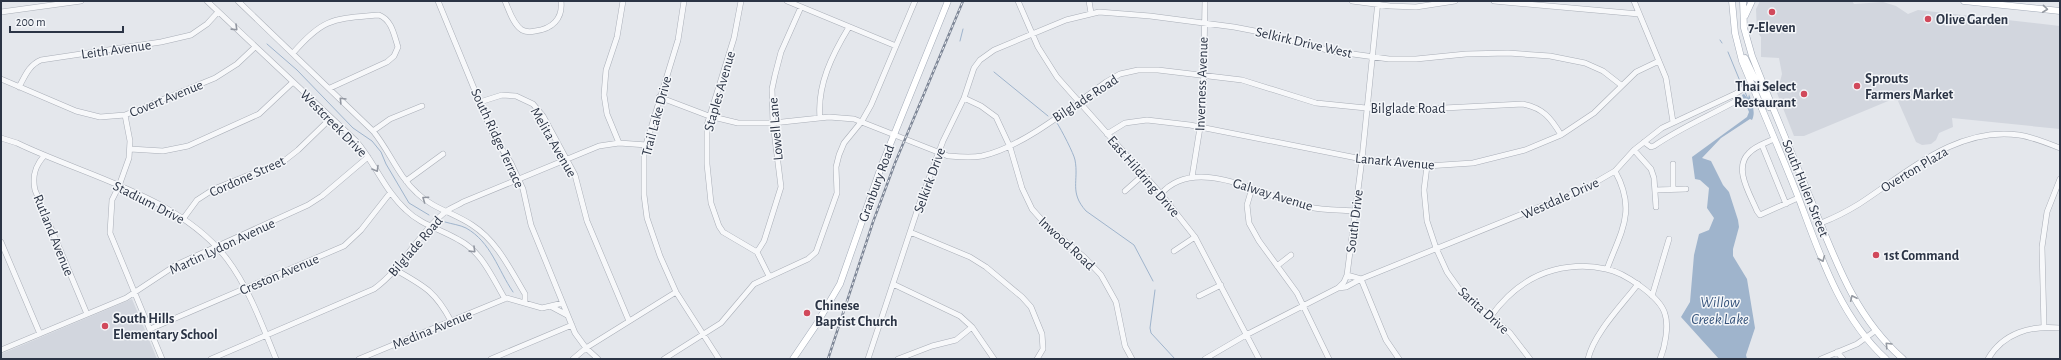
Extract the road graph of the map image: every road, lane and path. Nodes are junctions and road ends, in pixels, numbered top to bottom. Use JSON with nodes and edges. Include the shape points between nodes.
{"nodes":[{"id":1,"x":81,"y":1,"type":"edge"},
{"id":2,"x":207,"y":1,"type":"edge"},
{"id":3,"x":238,"y":1,"type":"edge"},
{"id":4,"x":438,"y":1,"type":"edge"},
{"id":5,"x":505,"y":1,"type":"edge"},
{"id":6,"x":561,"y":1,"type":"edge"},
{"id":7,"x":623,"y":1,"type":"edge"},
{"id":8,"x":684,"y":1,"type":"edge"},
{"id":9,"x":741,"y":1,"type":"edge"},
{"id":10,"x":787,"y":1,"type":"edge"},
{"id":11,"x":915,"y":1,"type":"edge"},
{"id":12,"x":948,"y":1,"type":"edge"},
{"id":13,"x":1018,"y":1,"type":"edge"},
{"id":14,"x":1090,"y":1,"type":"edge"},
{"id":15,"x":1205,"y":1,"type":"edge"},
{"id":16,"x":1352,"y":1,"type":"edge"},
{"id":17,"x":1455,"y":1,"type":"edge"},
{"id":18,"x":1494,"y":1,"type":"edge"},
{"id":19,"x":1634,"y":1,"type":"edge"},
{"id":20,"x":1744,"y":1,"type":"edge"},
{"id":21,"x":1752,"y":1,"type":"edge"},
{"id":22,"x":1964,"y":1,"type":"edge"},
{"id":23,"x":1732,"y":2,"type":"edge"},
{"id":24,"x":1377,"y":3,"type":"edge"},
{"id":25,"x":801,"y":7,"type":"junction"},
{"id":26,"x":2060,"y":11,"type":"edge"},
{"id":27,"x":1,"y":12,"type":"edge"},
{"id":28,"x":218,"y":12,"type":"junction"},
{"id":29,"x":1091,"y":13,"type":"junction"},
{"id":30,"x":1639,"y":14,"type":"junction"},
{"id":31,"x":1743,"y":19,"type":"junction"},
{"id":32,"x":1203,"y":23,"type":"junction"},
{"id":33,"x":849,"y":28,"type":"junction"},
{"id":34,"x":1032,"y":35,"type":"junction"},
{"id":35,"x":896,"y":46,"type":"junction"},
{"id":36,"x":255,"y":47,"type":"junction"},
{"id":37,"x":293,"y":53,"type":"junction"},
{"id":38,"x":1372,"y":57,"type":"junction"},
{"id":39,"x":1659,"y":61,"type":"junction"},
{"id":40,"x":1203,"y":75,"type":"junction"},
{"id":41,"x":1,"y":79,"type":"edge"},
{"id":42,"x":293,"y":82,"type":"junction"},
{"id":43,"x":1757,"y":85,"type":"junction"},
{"id":44,"x":1621,"y":86,"type":"junction"},
{"id":45,"x":19,"y":87,"type":"junction"},
{"id":46,"x":330,"y":88,"type":"junction"},
{"id":47,"x":1742,"y":90,"type":"junction"},
{"id":48,"x":1735,"y":94,"type":"junction"},
{"id":49,"x":659,"y":97,"type":"junction"},
{"id":50,"x":964,"y":98,"type":"junction"},
{"id":51,"x":1080,"y":101,"type":"junction"},
{"id":52,"x":480,"y":102,"type":"junction"},
{"id":53,"x":422,"y":106,"type":"dead end"},
{"id":54,"x":1366,"y":108,"type":"junction"},
{"id":55,"x":125,"y":115,"type":"junction"},
{"id":56,"x":709,"y":116,"type":"junction"},
{"id":57,"x":331,"y":118,"type":"junction"},
{"id":58,"x":820,"y":118,"type":"junction"},
{"id":59,"x":862,"y":121,"type":"junction"},
{"id":60,"x":1673,"y":122,"type":"junction"},
{"id":61,"x":774,"y":123,"type":"junction"},
{"id":62,"x":1201,"y":127,"type":"junction"},
{"id":63,"x":373,"y":131,"type":"junction"},
{"id":64,"x":1107,"y":134,"type":"junction"},
{"id":65,"x":894,"y":135,"type":"junction"},
{"id":66,"x":1560,"y":135,"type":"junction"},
{"id":67,"x":1,"y":138,"type":"edge"},
{"id":68,"x":1774,"y":139,"type":"junction"},
{"id":69,"x":1644,"y":142,"type":"junction"},
{"id":70,"x":620,"y":143,"type":"junction"},
{"id":71,"x":647,"y":145,"type":"junction"},
{"id":72,"x":1762,"y":146,"type":"junction"},
{"id":73,"x":1010,"y":147,"type":"junction"},
{"id":74,"x":2060,"y":148,"type":"edge"},
{"id":75,"x":130,"y":149,"type":"junction"},
{"id":76,"x":1634,"y":150,"type":"junction"},
{"id":77,"x":939,"y":153,"type":"junction"},
{"id":78,"x":443,"y":154,"type":"dead end"},
{"id":79,"x":44,"y":156,"type":"junction"},
{"id":80,"x":368,"y":157,"type":"junction"},
{"id":81,"x":1362,"y":159,"type":"junction"},
{"id":82,"x":566,"y":161,"type":"junction"},
{"id":83,"x":1673,"y":164,"type":"dead end"},
{"id":84,"x":1427,"y":166,"type":"junction"},
{"id":85,"x":1615,"y":172,"type":"junction"},
{"id":86,"x":1143,"y":175,"type":"junction"},
{"id":87,"x":1192,"y":177,"type":"junction"},
{"id":88,"x":2060,"y":179,"type":"edge"},
{"id":89,"x":519,"y":180,"type":"junction"},
{"id":90,"x":406,"y":181,"type":"junction"},
{"id":91,"x":120,"y":186,"type":"junction"},
{"id":92,"x":1252,"y":188,"type":"junction"},
{"id":93,"x":1673,"y":189,"type":"junction"},
{"id":94,"x":1686,"y":189,"type":"dead end"},
{"id":95,"x":1655,"y":190,"type":"junction"},
{"id":96,"x":1125,"y":191,"type":"dead end"},
{"id":97,"x":390,"y":193,"type":"junction"},
{"id":98,"x":1161,"y":194,"type":"junction"},
{"id":99,"x":1798,"y":198,"type":"junction"},
{"id":100,"x":1786,"y":204,"type":"junction"},
{"id":101,"x":1656,"y":207,"type":"dead end"},
{"id":102,"x":446,"y":211,"type":"junction"},
{"id":103,"x":1354,"y":211,"type":"junction"},
{"id":104,"x":183,"y":218,"type":"junction"},
{"id":105,"x":1821,"y":224,"type":"junction"},
{"id":106,"x":430,"y":226,"type":"junction"},
{"id":107,"x":910,"y":232,"type":"junction"},
{"id":108,"x":1195,"y":237,"type":"junction"},
{"id":109,"x":1669,"y":239,"type":"dead end"},
{"id":110,"x":1,"y":242,"type":"edge"},
{"id":111,"x":216,"y":246,"type":"junction"},
{"id":112,"x":1436,"y":248,"type":"junction"},
{"id":113,"x":1174,"y":251,"type":"dead end"},
{"id":114,"x":757,"y":252,"type":"junction"},
{"id":115,"x":1291,"y":254,"type":"dead end"},
{"id":116,"x":1277,"y":266,"type":"junction"},
{"id":117,"x":1607,"y":269,"type":"junction"},
{"id":118,"x":396,"y":270,"type":"junction"},
{"id":119,"x":1347,"y":275,"type":"junction"},
{"id":120,"x":769,"y":276,"type":"junction"},
{"id":121,"x":1361,"y":279,"type":"junction"},
{"id":122,"x":893,"y":284,"type":"junction"},
{"id":123,"x":1638,"y":284,"type":"junction"},
{"id":124,"x":1221,"y":285,"type":"junction"},
{"id":125,"x":1338,"y":288,"type":"junction"},
{"id":126,"x":245,"y":289,"type":"junction"},
{"id":127,"x":676,"y":292,"type":"junction"},
{"id":128,"x":135,"y":293,"type":"junction"},
{"id":129,"x":1199,"y":296,"type":"dead end"},
{"id":130,"x":1652,"y":296,"type":"junction"},
{"id":131,"x":505,"y":299,"type":"junction"},
{"id":132,"x":525,"y":303,"type":"junction"},
{"id":133,"x":563,"y":303,"type":"junction"},
{"id":134,"x":1304,"y":306,"type":"junction"},
{"id":135,"x":552,"y":307,"type":"junction"},
{"id":136,"x":87,"y":314,"type":"junction"},
{"id":137,"x":568,"y":315,"type":"junction"},
{"id":138,"x":1491,"y":316,"type":"junction"},
{"id":139,"x":451,"y":321,"type":"junction"},
{"id":140,"x":629,"y":321,"type":"junction"},
{"id":141,"x":572,"y":325,"type":"junction"},
{"id":142,"x":972,"y":327,"type":"junction"},
{"id":143,"x":2044,"y":327,"type":"junction"},
{"id":144,"x":2060,"y":328,"type":"edge"},
{"id":145,"x":150,"y":329,"type":"junction"},
{"id":146,"x":1874,"y":331,"type":"junction"},
{"id":147,"x":40,"y":334,"type":"junction"},
{"id":148,"x":703,"y":335,"type":"junction"},
{"id":149,"x":1246,"y":335,"type":"junction"},
{"id":150,"x":266,"y":336,"type":"junction"},
{"id":151,"x":1865,"y":338,"type":"junction"},
{"id":152,"x":586,"y":348,"type":"junction"},
{"id":153,"x":1,"y":350,"type":"edge"},
{"id":154,"x":1837,"y":352,"type":"junction"},
{"id":155,"x":162,"y":359,"type":"edge"},
{"id":156,"x":211,"y":359,"type":"edge"},
{"id":157,"x":276,"y":359,"type":"edge"},
{"id":158,"x":359,"y":359,"type":"edge"},
{"id":159,"x":491,"y":359,"type":"edge"},
{"id":160,"x":573,"y":359,"type":"edge"},
{"id":161,"x":598,"y":359,"type":"edge"},
{"id":162,"x":664,"y":359,"type":"edge"},
{"id":163,"x":719,"y":359,"type":"edge"},
{"id":164,"x":793,"y":359,"type":"edge"},
{"id":165,"x":868,"y":359,"type":"edge"},
{"id":166,"x":898,"y":359,"type":"edge"},
{"id":167,"x":994,"y":359,"type":"edge"},
{"id":168,"x":1037,"y":359,"type":"edge"},
{"id":169,"x":1132,"y":359,"type":"edge"},
{"id":170,"x":1206,"y":359,"type":"edge"},
{"id":171,"x":1259,"y":359,"type":"edge"},
{"id":172,"x":1329,"y":359,"type":"edge"},
{"id":173,"x":1399,"y":359,"type":"edge"},
{"id":174,"x":1530,"y":359,"type":"edge"},
{"id":175,"x":1588,"y":359,"type":"edge"},
{"id":176,"x":1660,"y":359,"type":"edge"},
{"id":177,"x":1821,"y":359,"type":"edge"},
{"id":178,"x":1843,"y":359,"type":"edge"},
{"id":179,"x":1886,"y":359,"type":"edge"},
{"id":180,"x":1903,"y":359,"type":"edge"},
{"id":181,"x":1988,"y":359,"type":"edge"}],
"edges":[{"from":1,"to":27,"type":"street"},
{"from":2,"to":28,"type":"street","name":"Westcreek Drive"},
{"from":3,"to":37,"type":"street","name":"Westcreek Drive"},
{"from":4,"to":52,"type":"street","name":"South Ridge Terrace"},
{"from":5,"to":6,"type":"street","via":[[515,22],[523,31],[539,31],[556,22],[561,12]]},
{"from":7,"to":70,"type":"street","via":[[618,37],[606,70],[604,95],[607,114]]},
{"from":8,"to":49,"type":"street","name":"Trail Lake Drive","via":[[678,40]]},
{"from":9,"to":56,"type":"street","name":"Staples Avenue","via":[[734,38]]},
{"from":10,"to":25,"type":"street"},
{"from":11,"to":35,"type":"street"},
{"from":12,"to":65,"type":"main road","name":"Granbury Road"},
{"from":13,"to":34,"type":"street","name":"East Hildring Drive"},
{"from":14,"to":29,"type":"street"},
{"from":15,"to":32,"type":"street","name":"Inverness Avenue"},
{"from":16,"to":24,"type":"street"},
{"from":17,"to":24,"type":"street","via":[[1416,7]]},
{"from":18,"to":30,"type":"street"},
{"from":19,"to":30,"type":"street"},
{"from":20,"to":31,"type":"main road","name":"South Hulen Street"},
{"from":21,"to":31,"type":"main road"},
{"from":22,"to":26,"type":"main road","one_way":true},
{"from":23,"to":43,"type":"main road","via":[[1738,46]]},
{"from":24,"to":38,"type":"street","name":"South Drive"},
{"from":25,"to":33,"type":"street"},
{"from":25,"to":61,"type":"street","name":"Lowell Lane","via":[[777,62],[772,89]]},
{"from":28,"to":36,"type":"street","name":"Westcreek Drive","one_way":true},
{"from":28,"to":45,"type":"street","name":"Leith Avenue","via":[[207,24],[191,35],[35,62]]},
{"from":29,"to":32,"type":"street","name":"Selkirk Drive West","via":[[1110,12]]},
{"from":29,"to":34,"type":"street","name":"Selkirk Drive West","via":[[1066,20]]},
{"from":30,"to":39,"type":"street"},
{"from":31,"to":43,"type":"main road","name":"South Hulen Street"},
{"from":32,"to":38,"type":"street","name":"Selkirk Drive West","via":[[1260,32],[1331,51]]},
{"from":32,"to":40,"type":"street","name":"Inverness Avenue"},
{"from":33,"to":35,"type":"street"},
{"from":33,"to":58,"type":"street","via":[[837,47],[826,73],[821,90]]},
{"from":34,"to":50,"type":"street","name":"Selkirk Drive","via":[[994,50],[980,60],[974,68]]},
{"from":34,"to":51,"type":"street","name":"East Hildring Drive","via":[[1057,77]]},
{"from":35,"to":59,"type":"street"},
{"from":36,"to":42,"type":"street","name":"Westcreek Drive"},
{"from":36,"to":55,"type":"street","name":"Covert Avenue","via":[[237,64],[215,78]]},
{"from":37,"to":46,"type":"street","name":"Westcreek Drive"},
{"from":37,"to":46,"type":"street","via":[[317,28],[330,22],[350,18],[385,18],[398,47],[394,56],[387,62]]},
{"from":38,"to":44,"type":"street","name":"Selkirk Drive West","via":[[1403,59],[1508,53],[1550,56],[1585,63]]},
{"from":38,"to":54,"type":"street","name":"South Drive"},
{"from":39,"to":44,"type":"street","name":"Lanark Avenue","via":[[1639,70]]},
{"from":39,"to":60,"type":"street","via":[[1668,89]]},
{"from":40,"to":51,"type":"street","name":"Bilglade Road","via":[[1138,70],[1106,82]]},
{"from":40,"to":54,"type":"street","name":"Bilglade Road","via":[[1260,84],[1316,103]]},
{"from":40,"to":62,"type":"street","name":"Inverness Avenue"},
{"from":41,"to":45,"type":"street","name":"Covert Avenue"},
{"from":42,"to":57,"type":"street","name":"Westcreek Drive"},
{"from":42,"to":75,"type":"street","via":[[259,114],[188,146],[163,151]]},
{"from":43,"to":47,"type":"street","name":"Westdale Drive"},
{"from":43,"to":47,"type":"street","via":[[1750,90]]},
{"from":43,"to":68,"type":"main road","name":"South Hulen Street"},
{"from":43,"to":105,"type":"main road","name":"South Hulen Street","via":[[1771,113],[1778,119]]},
{"from":44,"to":66,"type":"street","name":"Lanark Avenue","via":[[1594,113]]},
{"from":45,"to":55,"type":"street","name":"Covert Avenue","via":[[83,113],[100,116]]},
{"from":63,"to":46,"type":"street","name":"Westcreek Drive","one_way":true},
{"from":47,"to":48,"type":"street","name":"Westdale Drive"},
{"from":48,"to":60,"type":"street","name":"Westdale Drive"},
{"from":48,"to":69,"type":"street","via":[[1735,102],[1677,130],[1654,146],[1651,147]]},
{"from":49,"to":56,"type":"street","name":"Bilglade Road"},
{"from":49,"to":71,"type":"street","name":"Trail Lake Drive"},
{"from":50,"to":73,"type":"street","name":"Inwood Road","via":[[996,117]]},
{"from":50,"to":77,"type":"street","name":"Selkirk Drive"},
{"from":51,"to":64,"type":"street","name":"East Hildring Drive"},
{"from":51,"to":73,"type":"street","name":"Bilglade Road"},
{"from":52,"to":82,"type":"street","name":"Melita Avenue","via":[[509,95],[534,104]]},
{"from":52,"to":89,"type":"street","name":"South Ridge Terrace","via":[[494,137]]},
{"from":53,"to":63,"type":"street","via":[[390,119]]},
{"from":54,"to":66,"type":"street","name":"Bilglade Road","via":[[1404,110],[1523,104],[1536,107],[1546,114]]},
{"from":54,"to":81,"type":"street","name":"South Drive"},
{"from":55,"to":75,"type":"street"},
{"from":56,"to":61,"type":"street","name":"Bilglade Road","via":[[738,123]]},
{"from":56,"to":114,"type":"street","name":"Staples Avenue","via":[[705,137],[706,164],[716,219],[723,232]]},
{"from":57,"to":80,"type":"street","name":"Westcreek Drive"},
{"from":57,"to":104,"type":"street","name":"Cordone Street","via":[[284,161],[214,189],[197,200]]},
{"from":58,"to":59,"type":"street","name":"Bilglade Road"},
{"from":58,"to":61,"type":"street","name":"Bilglade Road"},
{"from":59,"to":65,"type":"street","name":"Bilglade Road"},
{"from":59,"to":120,"type":"street","via":[[844,143],[839,155],[836,167],[837,193],[816,252],[808,259]]},
{"from":60,"to":69,"type":"street","name":"Westdale Drive"},
{"from":61,"to":114,"type":"street","name":"Lowell Lane","via":[[781,187],[764,241]]},
{"from":62,"to":64,"type":"street","name":"Lanark Avenue","via":[[1147,120],[1125,124]]},
{"from":62,"to":81,"type":"street","name":"Lanark Avenue"},
{"from":62,"to":87,"type":"street","name":"Inverness Avenue"},
{"from":63,"to":90,"type":"street","name":"Westcreek Drive","via":[[386,147]]},
{"from":64,"to":86,"type":"street","name":"East Hildring Drive"},
{"from":65,"to":77,"type":"street","name":"Bilglade Road"},
{"from":65,"to":164,"type":"main road","name":"Granbury Road","via":[[840,284]]},
{"from":66,"to":84,"type":"street","name":"Lanark Avenue","via":[[1499,158]]},
{"from":67,"to":79,"type":"street","name":"Stadium Drive"},
{"from":68,"to":72,"type":"street"},
{"from":68,"to":99,"type":"main road","name":"South Hulen Street"},
{"from":69,"to":76,"type":"street","name":"Westdale Drive"},
{"from":70,"to":71,"type":"street","name":"Bilglade Road"},
{"from":70,"to":82,"type":"street","name":"Bilglade Road","via":[[599,146]]},
{"from":71,"to":127,"type":"street","name":"Trail Lake Drive","via":[[644,164],[647,218],[652,239]]},
{"from":72,"to":100,"type":"street"},
{"from":72,"to":100,"type":"street","via":[[1749,152],[1744,162],[1744,179],[1760,215]]},
{"from":73,"to":77,"type":"street","name":"Bilglade Road","via":[[965,158]]},
{"from":73,"to":169,"type":"street","name":"Inwood Road","via":[[1022,188],[1032,210],[1101,275],[1116,302],[1125,346]]},
{"from":74,"to":105,"type":"street","name":"Overton Plaza","via":[[2018,135],[1992,134],[1971,139],[1924,159],[1853,208]]},
{"from":75,"to":91,"type":"street"},
{"from":76,"to":85,"type":"street","name":"Westdale Drive"},
{"from":76,"to":95,"type":"street","via":[[1651,169]]},
{"from":77,"to":107,"type":"street","name":"Selkirk Drive"},
{"from":78,"to":90,"type":"street"},
{"from":79,"to":91,"type":"street","name":"Stadium Drive"},
{"from":79,"to":136,"type":"street","name":"Rutland Avenue","via":[[34,173],[35,190]]},
{"from":80,"to":97,"type":"street","name":"Westcreek Drive","one_way":true},
{"from":80,"to":111,"type":"street","name":"Martin Lydon Avenue","via":[[308,205]]},
{"from":81,"to":84,"type":"street","name":"Lanark Avenue"},
{"from":81,"to":103,"type":"street","name":"South Drive"},
{"from":82,"to":89,"type":"street","name":"Bilglade Road"},
{"from":82,"to":140,"type":"street","name":"Melita Avenue","via":[[575,175],[587,221]]},
{"from":83,"to":93,"type":"street"},
{"from":84,"to":112,"type":"street","name":"Sarita Drive","via":[[1424,190],[1428,221]]},
{"from":85,"to":112,"type":"street","name":"Westdale Drive","via":[[1584,189]]},
{"from":85,"to":117,"type":"street","via":[[1625,191],[1627,209]]},
{"from":86,"to":96,"type":"street"},
{"from":86,"to":98,"type":"street","name":"East Hildring Drive"},
{"from":87,"to":92,"type":"street","name":"Galway Avenue","via":[[1216,178]]},
{"from":87,"to":98,"type":"street","via":[[1180,179]]},
{"from":88,"to":143,"type":"street","via":[[2047,212],[2042,247]]},
{"from":89,"to":102,"type":"street","name":"Bilglade Road"},
{"from":89,"to":133,"type":"street","name":"South Ridge Terrace","via":[[530,225]]},
{"from":102,"to":90,"type":"street","name":"Westcreek Drive","one_way":true,"via":[[422,198]]},
{"from":91,"to":104,"type":"street","name":"Stadium Drive"},
{"from":91,"to":128,"type":"street","via":[[112,200],[110,233]]},
{"from":92,"to":103,"type":"street","name":"Galway Avenue","via":[[1308,207]]},
{"from":92,"to":116,"type":"street","via":[[1247,206],[1249,223]]},
{"from":93,"to":94,"type":"street"},
{"from":93,"to":95,"type":"street"},
{"from":95,"to":101,"type":"street"},
{"from":97,"to":106,"type":"street","name":"Westcreek Drive","via":[[407,212]]},
{"from":97,"to":126,"type":"street","name":"Creston Avenue","via":[[361,230],[344,246]]},
{"from":98,"to":108,"type":"street","name":"East Hildring Drive"},
{"from":99,"to":100,"type":"street"},
{"from":99,"to":151,"type":"main road","name":"South Hulen Street","one_way":true,"via":[[1827,270],[1848,313]]},
{"from":102,"to":106,"type":"street","name":"Bilglade Road"},
{"from":102,"to":132,"type":"street","name":"Westcreek Drive","via":[[472,225],[492,242],[525,294]]},
{"from":103,"to":119,"type":"street","name":"South Drive"},
{"from":104,"to":111,"type":"street","name":"Stadium Drive"},
{"from":146,"to":105,"type":"main road","name":"South Hulen Street","one_way":true,"via":[[1856,304]]},
{"from":106,"to":118,"type":"street","name":"Bilglade Road"},
{"from":106,"to":131,"type":"street","name":"Westcreek Drive","one_way":true,"via":[[460,240],[474,251]]},
{"from":107,"to":122,"type":"street","name":"Selkirk Drive"},
{"from":107,"to":168,"type":"street","via":[[970,257],[1031,306],[1042,334],[1043,349]]},
{"from":108,"to":113,"type":"street"},
{"from":108,"to":124,"type":"street","name":"East Hildring Drive"},
{"from":109,"to":130,"type":"street"},
{"from":110,"to":147,"type":"street"},
{"from":111,"to":126,"type":"street","name":"Stadium Drive","via":[[236,271]]},
{"from":111,"to":128,"type":"street","name":"Martin Lydon Avenue","via":[[176,265]]},
{"from":112,"to":121,"type":"street","name":"Westdale Drive"},
{"from":112,"to":138,"type":"street","name":"Sarita Drive","via":[[1447,272],[1462,293]]},
{"from":114,"to":120,"type":"street"},
{"from":115,"to":116,"type":"street"},
{"from":116,"to":134,"type":"street"},
{"from":117,"to":123,"type":"street"},
{"from":117,"to":138,"type":"street","via":[[1563,268],[1530,279],[1509,294]]},
{"from":118,"to":139,"type":"street","via":[[433,293]]},
{"from":118,"to":150,"type":"street","name":"Bilglade Road","via":[[382,283],[365,293]]},
{"from":119,"to":121,"type":"street"},
{"from":119,"to":125,"type":"street","name":"South Drive"},
{"from":120,"to":148,"type":"street","via":[[750,287],[728,316]]},
{"from":121,"to":125,"type":"street","name":"Westdale Drive","via":[[1346,288]]},
{"from":121,"to":173,"type":"street","via":[[1386,340]]},
{"from":122,"to":142,"type":"street","via":[[949,310]]},
{"from":122,"to":165,"type":"street","name":"Selkirk Drive"},
{"from":123,"to":130,"type":"street"},
{"from":123,"to":175,"type":"street","via":[[1603,328]]},
{"from":124,"to":129,"type":"street"},
{"from":124,"to":149,"type":"street","name":"East Hildring Drive"},
{"from":125,"to":134,"type":"street","name":"South Drive"},
{"from":126,"to":145,"type":"street","name":"Creston Avenue"},
{"from":126,"to":150,"type":"street","name":"Stadium Drive"},
{"from":127,"to":140,"type":"street"},
{"from":127,"to":148,"type":"street","name":"Trail Lake Drive"},
{"from":128,"to":136,"type":"street","name":"Martin Lydon Avenue"},
{"from":128,"to":145,"type":"street"},
{"from":130,"to":176,"type":"street","via":[[1665,314],[1666,330]]},
{"from":131,"to":132,"type":"street"},
{"from":131,"to":139,"type":"street","name":"Medina Avenue"},
{"from":132,"to":135,"type":"street","via":[[542,308]]},
{"from":133,"to":135,"type":"street"},
{"from":133,"to":137,"type":"street","name":"South Ridge Terrace"},
{"from":134,"to":149,"type":"street","name":"South Drive"},
{"from":134,"to":172,"type":"street"},
{"from":135,"to":137,"type":"street"},
{"from":136,"to":147,"type":"street","name":"Martin Lydon Avenue"},
{"from":137,"to":141,"type":"street","name":"South Ridge Terrace"},
{"from":138,"to":174,"type":"street","name":"Sarita Drive","via":[[1518,340]]},
{"from":139,"to":158,"type":"street","name":"Medina Avenue"},
{"from":140,"to":152,"type":"street"},
{"from":141,"to":152,"type":"street","name":"South Ridge Terrace"},
{"from":141,"to":159,"type":"street"},
{"from":142,"to":166,"type":"street","via":[[956,340]]},
{"from":142,"to":167,"type":"street"},
{"from":143,"to":144,"type":"street"},
{"from":143,"to":181,"type":"street","via":[[2010,336]]},
{"from":145,"to":155,"type":"street"},
{"from":146,"to":151,"type":"street"},
{"from":180,"to":146,"type":"main road","name":"South Hulen Street","one_way":true},
{"from":147,"to":153,"type":"street","name":"Martin Lydon Avenue"},
{"from":148,"to":162,"type":"street"},
{"from":148,"to":163,"type":"street","name":"Trail Lake Drive"},
{"from":149,"to":170,"type":"street","name":"South Drive"},
{"from":149,"to":171,"type":"street","name":"East Hildring Drive"},
{"from":150,"to":156,"type":"street","name":"Bilglade Road"},
{"from":150,"to":157,"type":"street","name":"Stadium Drive"},
{"from":151,"to":154,"type":"street"},
{"from":151,"to":179,"type":"main road","name":"South Hulen Street"},
{"from":152,"to":160,"type":"street"},
{"from":152,"to":161,"type":"street","name":"South Ridge Terrace"},
{"from":154,"to":177,"type":"street"},
{"from":154,"to":178,"type":"street"}]}
